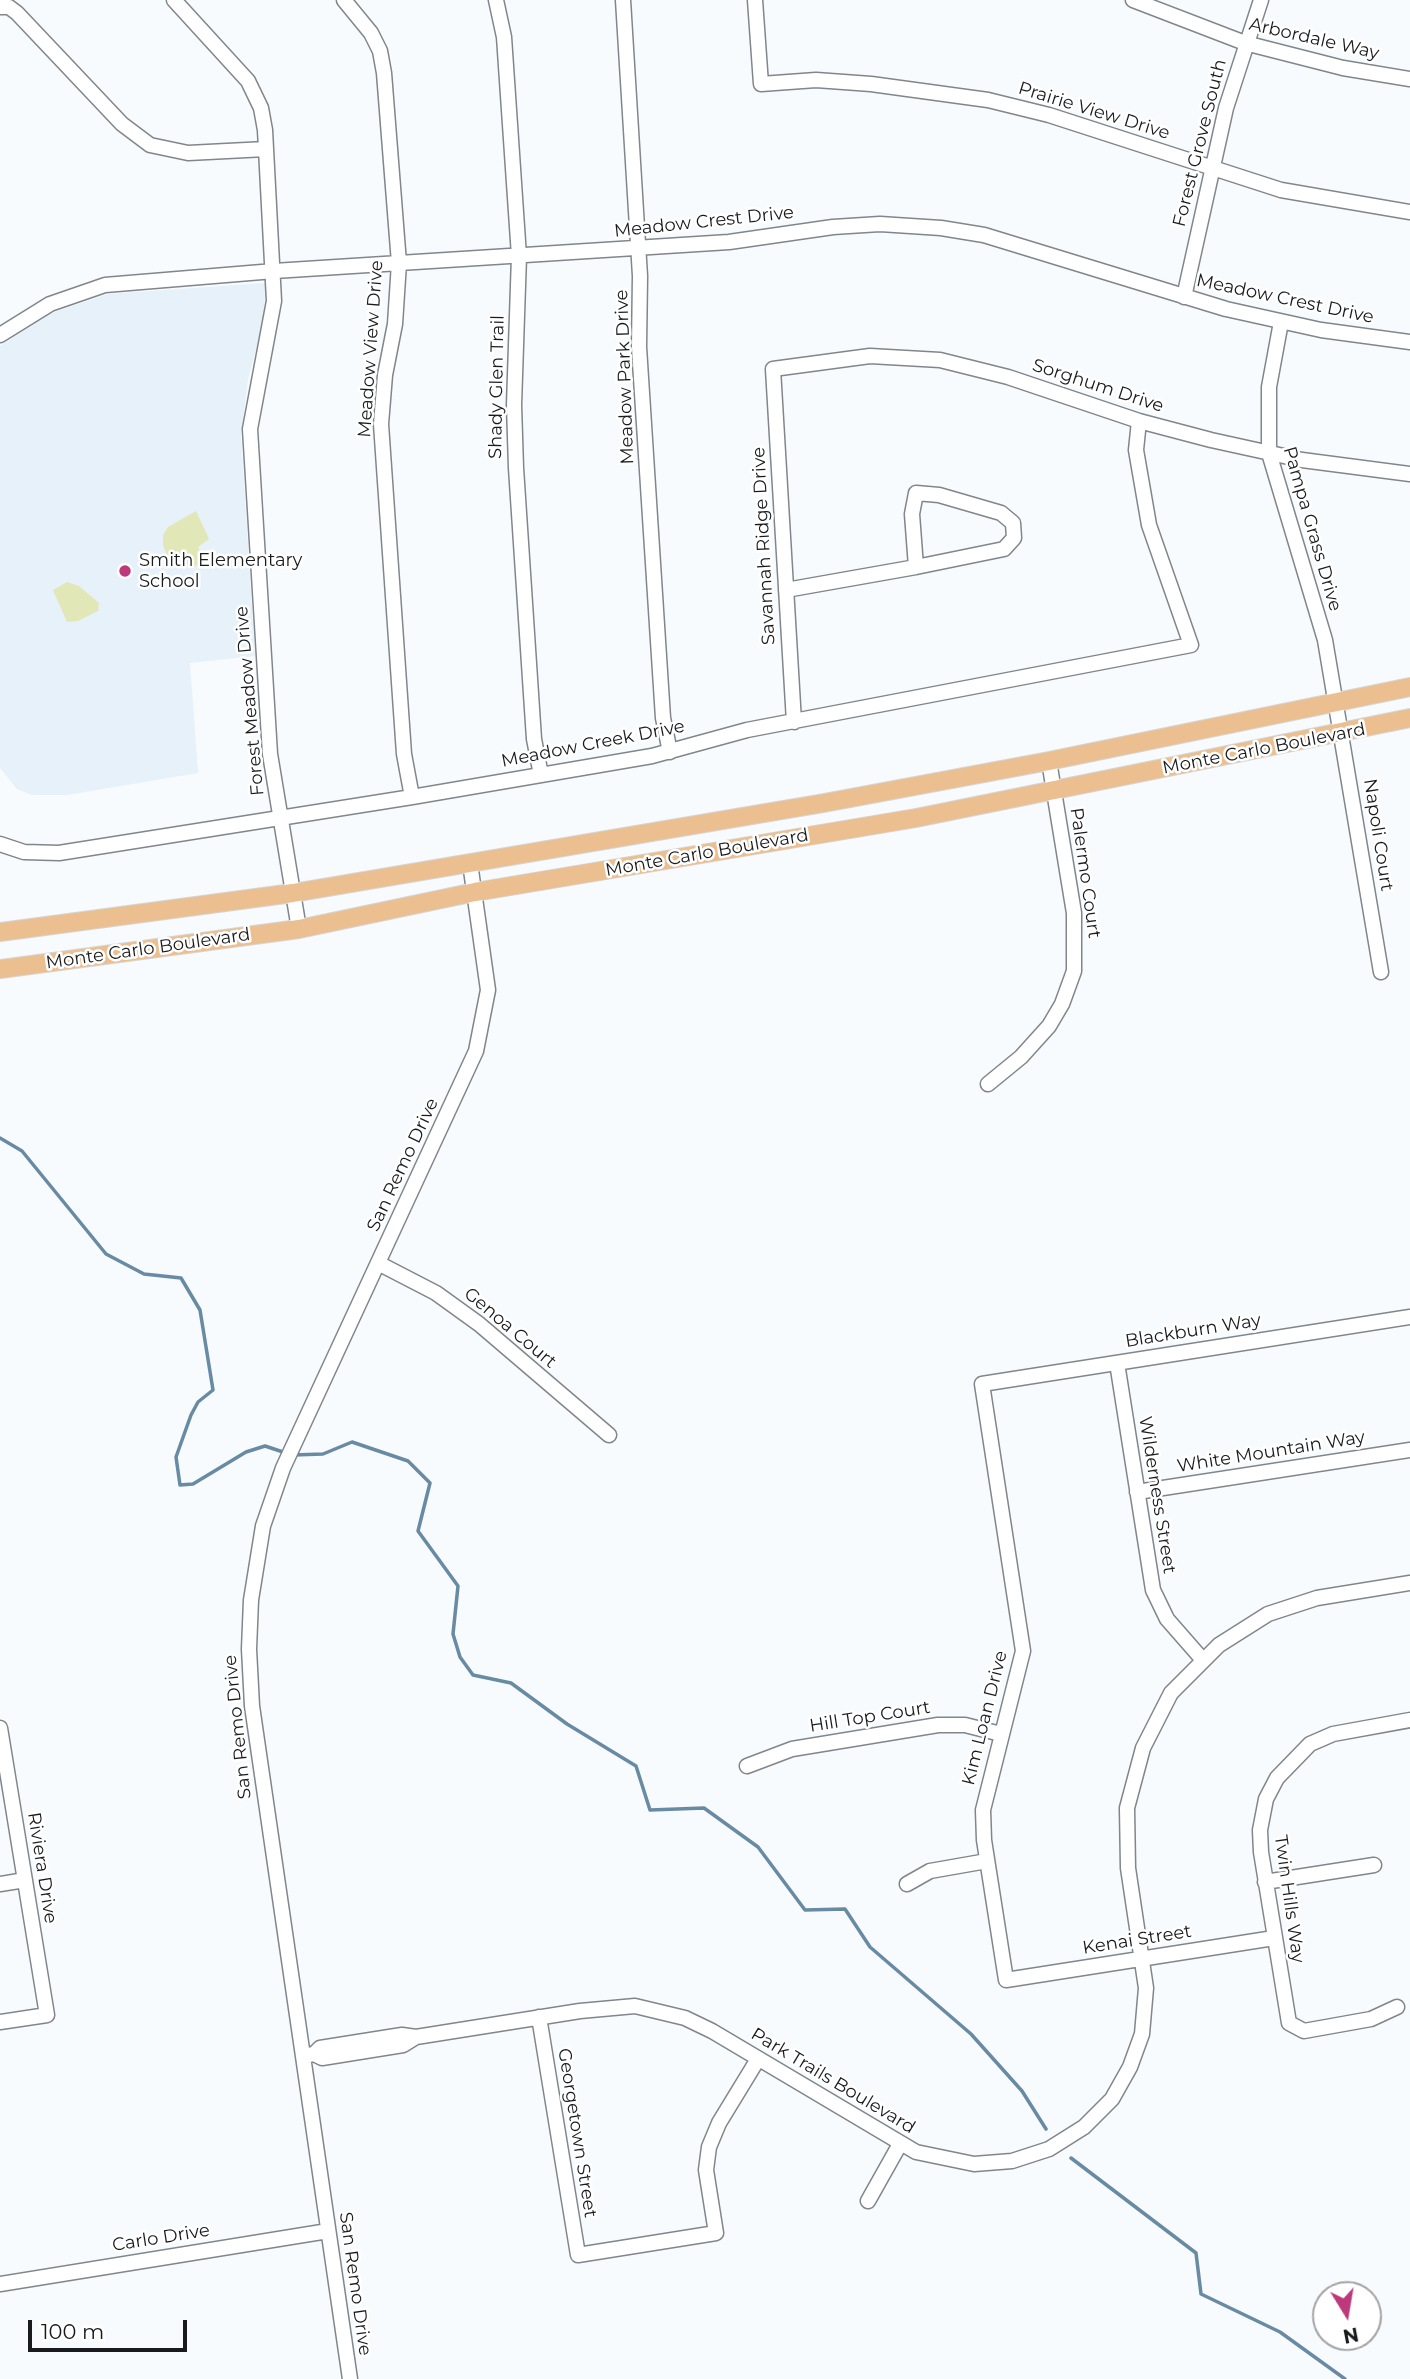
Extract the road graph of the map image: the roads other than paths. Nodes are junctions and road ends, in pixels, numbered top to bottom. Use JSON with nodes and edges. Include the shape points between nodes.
{"nodes":[{"id":1,"x":174,"y":0,"type":"edge"},
{"id":2,"x":344,"y":0,"type":"edge"},
{"id":3,"x":496,"y":0,"type":"edge"},
{"id":4,"x":623,"y":0,"type":"edge"},
{"id":5,"x":755,"y":0,"type":"edge"},
{"id":6,"x":1133,"y":0,"type":"edge"},
{"id":7,"x":1261,"y":0,"type":"edge"},
{"id":8,"x":0,"y":7,"type":"edge"},
{"id":9,"x":1245,"y":43,"type":"junction"},
{"id":10,"x":1410,"y":79,"type":"edge"},
{"id":11,"x":266,"y":149,"type":"junction"},
{"id":12,"x":1210,"y":168,"type":"junction"},
{"id":13,"x":1410,"y":212,"type":"edge"},
{"id":14,"x":639,"y":249,"type":"junction"},
{"id":15,"x":519,"y":256,"type":"junction"},
{"id":16,"x":399,"y":263,"type":"junction"},
{"id":17,"x":274,"y":271,"type":"junction"},
{"id":18,"x":1184,"y":297,"type":"junction"},
{"id":19,"x":1281,"y":322,"type":"junction"},
{"id":20,"x":0,"y":335,"type":"edge"},
{"id":21,"x":1410,"y":342,"type":"edge"},
{"id":22,"x":774,"y":369,"type":"joint"},
{"id":23,"x":1139,"y":421,"type":"junction"},
{"id":24,"x":1269,"y":453,"type":"junction"},
{"id":25,"x":1410,"y":474,"type":"edge"},
{"id":26,"x":916,"y":567,"type":"junction"},
{"id":27,"x":786,"y":590,"type":"junction"},
{"id":28,"x":1410,"y":687,"type":"edge"},
{"id":29,"x":1337,"y":704,"type":"junction"},
{"id":30,"x":1410,"y":718,"type":"edge"},
{"id":31,"x":794,"y":722,"type":"junction"},
{"id":32,"x":1342,"y":734,"type":"junction"},
{"id":33,"x":670,"y":752,"type":"junction"},
{"id":34,"x":1049,"y":761,"type":"junction"},
{"id":35,"x":541,"y":775,"type":"junction"},
{"id":36,"x":1054,"y":791,"type":"junction"},
{"id":37,"x":412,"y":797,"type":"junction"},
{"id":38,"x":280,"y":817,"type":"junction"},
{"id":39,"x":0,"y":844,"type":"edge"},
{"id":40,"x":470,"y":863,"type":"junction"},
{"id":41,"x":475,"y":892,"type":"junction"},
{"id":42,"x":293,"y":893,"type":"junction"},
{"id":43,"x":299,"y":929,"type":"junction"},
{"id":44,"x":0,"y":932,"type":"edge"},
{"id":45,"x":0,"y":969,"type":"edge"},
{"id":46,"x":1381,"y":972,"type":"dead end"},
{"id":47,"x":988,"y":1084,"type":"dead end"},
{"id":48,"x":378,"y":1263,"type":"junction"},
{"id":49,"x":1410,"y":1317,"type":"edge"},
{"id":50,"x":1117,"y":1363,"type":"junction"},
{"id":51,"x":982,"y":1384,"type":"joint"},
{"id":52,"x":608,"y":1436,"type":"dead end"},
{"id":53,"x":1410,"y":1450,"type":"edge"},
{"id":54,"x":1137,"y":1492,"type":"junction"},
{"id":55,"x":1410,"y":1583,"type":"edge"},
{"id":56,"x":1202,"y":1659,"type":"junction"},
{"id":57,"x":1410,"y":1720,"type":"edge"},
{"id":58,"x":0,"y":1728,"type":"edge"},
{"id":59,"x":1002,"y":1734,"type":"junction"},
{"id":60,"x":2,"y":1749,"type":"edge"},
{"id":61,"x":747,"y":1766,"type":"dead end"},
{"id":62,"x":988,"y":1861,"type":"junction"},
{"id":63,"x":1374,"y":1865,"type":"dead end"},
{"id":64,"x":25,"y":1881,"type":"junction"},
{"id":65,"x":1265,"y":1882,"type":"junction"},
{"id":66,"x":0,"y":1884,"type":"edge"},
{"id":67,"x":906,"y":1884,"type":"dead end"},
{"id":68,"x":1274,"y":1938,"type":"junction"},
{"id":69,"x":1142,"y":1959,"type":"junction"},
{"id":70,"x":1006,"y":1980,"type":"joint"},
{"id":71,"x":1397,"y":2007,"type":"dead end"},
{"id":72,"x":539,"y":2017,"type":"junction"},
{"id":73,"x":0,"y":2022,"type":"edge"},
{"id":74,"x":309,"y":2055,"type":"junction"},
{"id":75,"x":758,"y":2059,"type":"junction"},
{"id":76,"x":900,"y":2144,"type":"junction"},
{"id":77,"x":869,"y":2200,"type":"dead end"},
{"id":78,"x":328,"y":2231,"type":"junction"},
{"id":79,"x":0,"y":2284,"type":"edge"},
{"id":80,"x":350,"y":2379,"type":"edge"}],
"edges":[{"from":1,"to":11,"type":"street","name":"Forest Meadow Drive","via":[[253,89],[261,108]]},
{"from":2,"to":16,"type":"street","name":"Meadow View Drive","via":[[380,51]]},
{"from":3,"to":15,"type":"street","name":"Shady Glen Trail","via":[[504,37]]},
{"from":4,"to":14,"type":"street","name":"Meadow Park Drive"},
{"from":5,"to":12,"type":"street","name":"Prairie View Drive","via":[[761,84],[816,80],[988,100],[1049,115]]},
{"from":6,"to":9,"type":"street","name":"Arbordale Way"},
{"from":7,"to":9,"type":"street","name":"Forest Grove South"},
{"from":8,"to":11,"type":"street","via":[[14,10],[122,124],[150,145],[188,153]]},
{"from":9,"to":10,"type":"street","name":"Arbordale Way","via":[[1343,68]]},
{"from":9,"to":12,"type":"street","name":"Forest Grove South"},
{"from":11,"to":17,"type":"street","name":"Forest Meadow Drive"},
{"from":12,"to":13,"type":"street","name":"Prairie View Drive","via":[[1281,190]]},
{"from":12,"to":18,"type":"street","name":"Forest Grove South"},
{"from":14,"to":15,"type":"street","name":"Meadow Crest Drive"},
{"from":14,"to":18,"type":"street","name":"Meadow Crest Drive","via":[[854,225],[941,228],[1026,246]]},
{"from":14,"to":33,"type":"street","name":"Meadow Park Drive","via":[[639,346],[663,718]]},
{"from":15,"to":16,"type":"street","name":"Meadow Crest Drive"},
{"from":15,"to":35,"type":"street","name":"Shady Glen Trail","via":[[516,468],[534,739]]},
{"from":16,"to":17,"type":"street","name":"Meadow Crest Drive"},
{"from":16,"to":37,"type":"street","name":"Meadow View Drive","via":[[381,424],[404,754]]},
{"from":17,"to":20,"type":"street","name":"Meadow Crest Drive","via":[[105,285],[50,303]]},
{"from":17,"to":38,"type":"street","name":"Forest Meadow Drive","via":[[272,323],[250,429],[269,739]]},
{"from":18,"to":19,"type":"street","name":"Meadow Crest Drive"},
{"from":19,"to":21,"type":"street","name":"Meadow Crest Drive"},
{"from":19,"to":24,"type":"street","name":"Pampa Grass Drive","via":[[1269,387]]},
{"from":22,"to":23,"type":"street","name":"Sorghum Drive","via":[[858,356],[929,358],[1008,377]]},
{"from":22,"to":27,"type":"street","name":"Savannah Ridge Drive"},
{"from":23,"to":24,"type":"street","name":"Sorghum Drive"},
{"from":23,"to":31,"type":"street","name":"Meadow Creek Drive","via":[[1136,450],[1149,524],[1191,645]]},
{"from":24,"to":25,"type":"street","name":"Sorghum Drive"},
{"from":24,"to":29,"type":"street","name":"Pampa Grass Drive","via":[[1325,640]]},
{"from":26,"to":26,"type":"street","via":[[1004,549],[1014,538],[1013,523],[1001,513],[916,493],[912,514]]},
{"from":26,"to":27,"type":"street"},
{"from":27,"to":31,"type":"street","name":"Savannah Ridge Drive"},
{"from":28,"to":29,"type":"main road","name":"Monte Carlo Boulevard"},
{"from":29,"to":32,"type":"street","name":"Napoli Court"},
{"from":29,"to":34,"type":"main road","name":"Monte Carlo Boulevard"},
{"from":30,"to":32,"type":"main road","name":"Monte Carlo Boulevard"},
{"from":31,"to":33,"type":"street","name":"Meadow Creek Drive"},
{"from":32,"to":36,"type":"main road","name":"Monte Carlo Boulevard"},
{"from":32,"to":46,"type":"street","name":"Napoli Court"},
{"from":33,"to":35,"type":"street","name":"Meadow Creek Drive"},
{"from":34,"to":36,"type":"street","name":"Palermo Court"},
{"from":34,"to":40,"type":"main road","name":"Monte Carlo Boulevard"},
{"from":35,"to":37,"type":"street","name":"Meadow Creek Drive"},
{"from":36,"to":41,"type":"main road","name":"Monte Carlo Boulevard"},
{"from":36,"to":47,"type":"street","name":"Palermo Court","via":[[1074,914],[1074,971],[1049,1026]]},
{"from":37,"to":38,"type":"street","name":"Meadow Creek Drive"},
{"from":38,"to":39,"type":"street","name":"Meadow Creek Drive","via":[[59,853],[24,852]]},
{"from":38,"to":42,"type":"street","name":"Forest Meadow Drive"},
{"from":40,"to":41,"type":"street","name":"San Remo Drive"},
{"from":40,"to":42,"type":"main road","name":"Monte Carlo Boulevard"},
{"from":41,"to":43,"type":"main road","name":"Monte Carlo Boulevard"},
{"from":41,"to":48,"type":"street","name":"San Remo Drive","via":[[488,990],[480,1038],[466,1079]]},
{"from":42,"to":43,"type":"street","name":"Forest Meadow Drive"},
{"from":42,"to":44,"type":"main road","name":"Monte Carlo Boulevard"},
{"from":43,"to":45,"type":"main road","name":"Monte Carlo Boulevard"},
{"from":48,"to":52,"type":"street","name":"Genoa Court","via":[[463,1312]]},
{"from":48,"to":74,"type":"street","name":"San Remo Drive","via":[[283,1468],[256,1560],[249,1658],[255,1727]]},
{"from":49,"to":50,"type":"street","name":"Blackburn Way"},
{"from":50,"to":51,"type":"street","name":"Blackburn Way"},
{"from":50,"to":54,"type":"street","name":"Wilderness Street"},
{"from":51,"to":59,"type":"street","name":"Kim Loan Drive","via":[[1023,1651]]},
{"from":53,"to":54,"type":"street","name":"White Mountain Way"},
{"from":54,"to":56,"type":"street","name":"Wilderness Street","via":[[1149,1573],[1159,1606]]},
{"from":55,"to":56,"type":"street","name":"Park Trails Boulevard","via":[[1284,1608],[1244,1627]]},
{"from":56,"to":69,"type":"street","name":"Park Trails Boulevard","via":[[1166,1703],[1143,1748],[1131,1788],[1128,1868]]},
{"from":57,"to":65,"type":"street","name":"Twin Hills Way","via":[[1322,1738],[1283,1769],[1260,1820]]},
{"from":58,"to":60,"type":"street","name":"Riviera Drive"},
{"from":59,"to":61,"type":"street","name":"Hill Top Court","via":[[965,1725],[938,1725],[792,1749]]},
{"from":59,"to":62,"type":"street","name":"Kim Loan Drive","via":[[983,1810]]},
{"from":60,"to":64,"type":"street","name":"Riviera Drive"},
{"from":62,"to":67,"type":"street","via":[[930,1871]]},
{"from":62,"to":70,"type":"street","name":"Kim Loan Drive"},
{"from":63,"to":65,"type":"street"},
{"from":64,"to":66,"type":"street"},
{"from":64,"to":73,"type":"street","name":"Riviera Drive","via":[[47,2015]]},
{"from":65,"to":68,"type":"street","name":"Twin Hills Way"},
{"from":68,"to":69,"type":"street","name":"Kenai Street"},
{"from":68,"to":71,"type":"street","name":"Twin Hills Way","via":[[1293,2028],[1304,2031],[1371,2019]]},
{"from":69,"to":70,"type":"street","name":"Kenai Street"},
{"from":69,"to":76,"type":"street","name":"Park Trails Boulevard","via":[[1147,2003],[1136,2052],[1112,2099],[1084,2127],[1049,2149],[995,2163],[956,2162]]},
{"from":72,"to":74,"type":"street","name":"Park Trails Boulevard","via":[[416,2038],[402,2035],[320,2048]]},
{"from":72,"to":75,"type":"street","name":"Park Trails Boulevard","via":[[618,2006],[652,2009],[699,2025]]},
{"from":72,"to":75,"type":"street","name":"Georgetown Street","via":[[578,2255],[716,2232],[706,2170],[709,2147]]},
{"from":74,"to":78,"type":"street","name":"San Remo Drive"},
{"from":75,"to":76,"type":"street","name":"Park Trails Boulevard"},
{"from":76,"to":77,"type":"street"},
{"from":78,"to":79,"type":"street","name":"Carlo Drive"},
{"from":78,"to":80,"type":"street","name":"San Remo Drive"}]}
